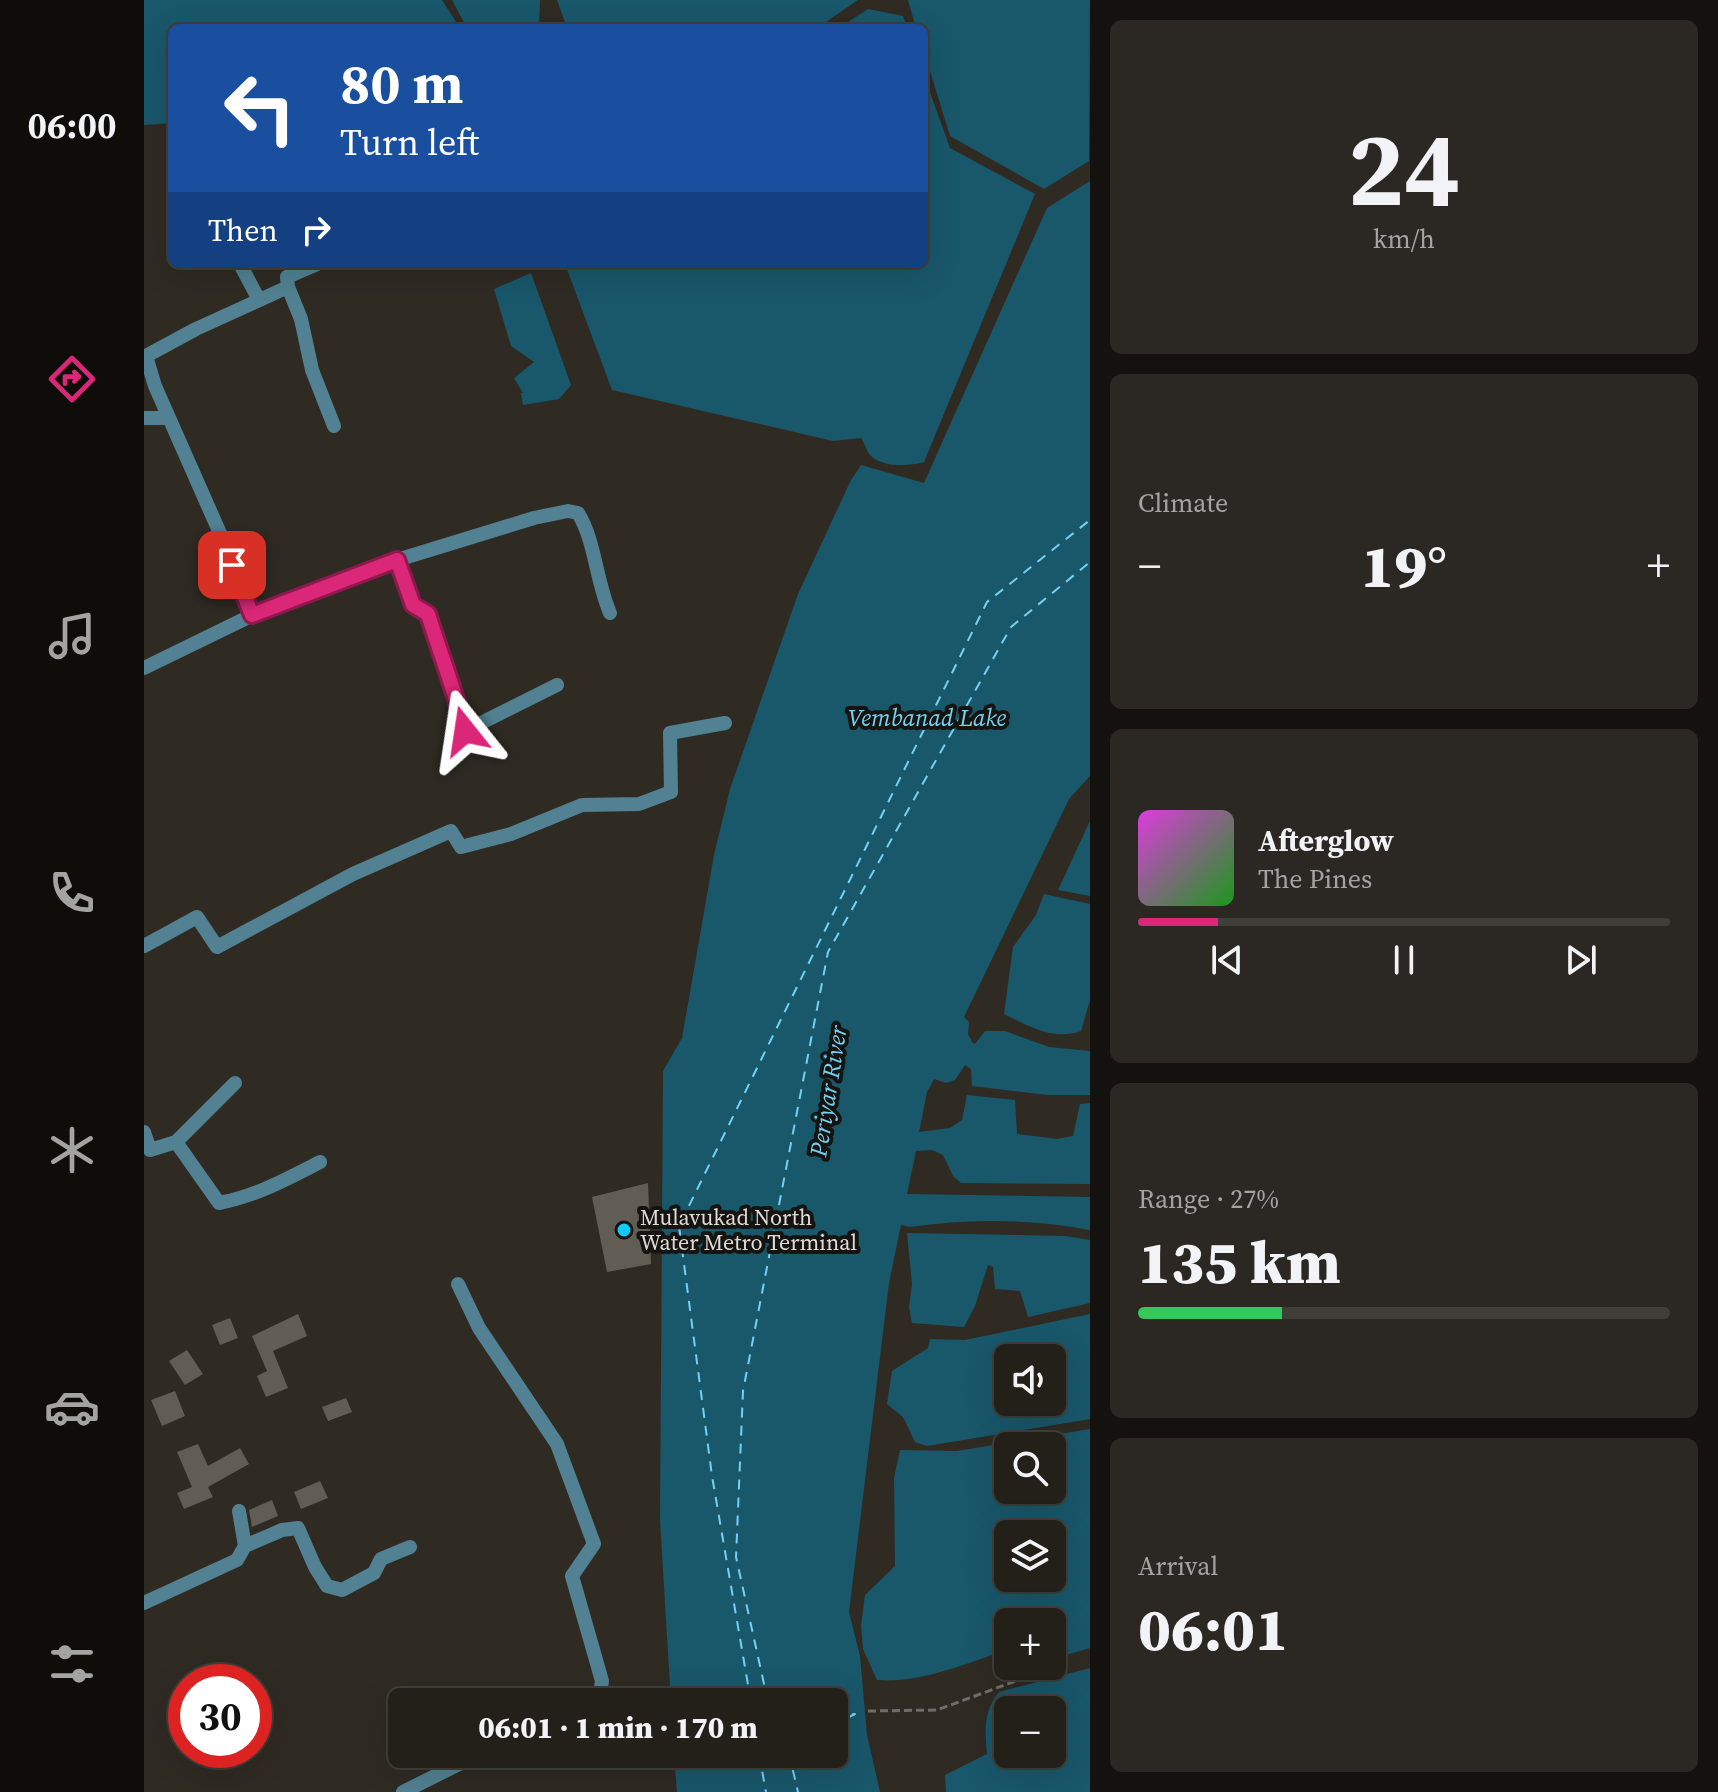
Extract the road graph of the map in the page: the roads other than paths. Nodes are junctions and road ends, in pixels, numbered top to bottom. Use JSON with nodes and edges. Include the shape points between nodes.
{"nodes":[{"id":1,"x":242,"y":268,"type":"edge"},
{"id":2,"x":308,"y":268,"type":"edge"},
{"id":3,"x":288,"y":287,"type":"junction"},
{"id":4,"x":259,"y":300,"type":"junction"},
{"id":5,"x":144,"y":418,"type":"edge"},
{"id":6,"x":169,"y":418,"type":"junction"},
{"id":7,"x":334,"y":426,"type":"dead end"},
{"id":8,"x":397,"y":560,"type":"junction"},
{"id":9,"x":610,"y":613,"type":"dead end"},
{"id":10,"x":252,"y":615,"type":"junction"},
{"id":11,"x":144,"y":668,"type":"edge"},
{"id":12,"x":557,"y":685,"type":"dead end"},
{"id":13,"x":725,"y":723,"type":"dead end"},
{"id":14,"x":144,"y":946,"type":"edge"},
{"id":15,"x":235,"y":1083,"type":"dead end"},
{"id":16,"x":144,"y":1132,"type":"edge"},
{"id":17,"x":176,"y":1142,"type":"junction"},
{"id":18,"x":147,"y":1154,"type":"edge"},
{"id":19,"x":320,"y":1162,"type":"dead end"},
{"id":20,"x":458,"y":1284,"type":"dead end"},
{"id":21,"x":239,"y":1511,"type":"dead end"},
{"id":22,"x":245,"y":1546,"type":"junction"},
{"id":23,"x":410,"y":1547,"type":"dead end"},
{"id":24,"x":144,"y":1603,"type":"edge"},
{"id":25,"x":601,"y":1688,"type":"edge"},
{"id":26,"x":451,"y":1768,"type":"edge"},
{"id":27,"x":403,"y":1792,"type":"edge"}],
"edges":[{"from":1,"to":4,"type":"street"},
{"from":2,"to":3,"type":"street","via":[[287,277]]},
{"from":3,"to":4,"type":"street"},
{"from":3,"to":7,"type":"street"},
{"from":4,"to":6,"type":"street","via":[[146,356]]},
{"from":5,"to":6,"type":"street"},
{"from":6,"to":10,"type":"street"},
{"from":8,"to":9,"type":"street","via":[[534,518],[578,513]]},
{"from":8,"to":10,"type":"street"},
{"from":8,"to":12,"type":"street","via":[[413,605],[428,614],[465,731]]},
{"from":10,"to":11,"type":"street"},
{"from":13,"to":14,"type":"street","via":[[670,733],[671,792],[639,804],[582,805],[511,834],[461,847],[451,831],[353,874],[217,947],[197,917]]},
{"from":15,"to":17,"type":"street"},
{"from":16,"to":18,"type":"street"},
{"from":17,"to":18,"type":"street"},
{"from":17,"to":19,"type":"street","via":[[219,1203],[242,1199]]},
{"from":20,"to":25,"type":"street","via":[[479,1328],[557,1444],[594,1544],[572,1576]]},
{"from":21,"to":22,"type":"street"},
{"from":22,"to":23,"type":"street","via":[[298,1528],[327,1586],[342,1590],[374,1573],[381,1559]]},
{"from":22,"to":24,"type":"street","via":[[237,1560]]},
{"from":26,"to":27,"type":"street"}]}
